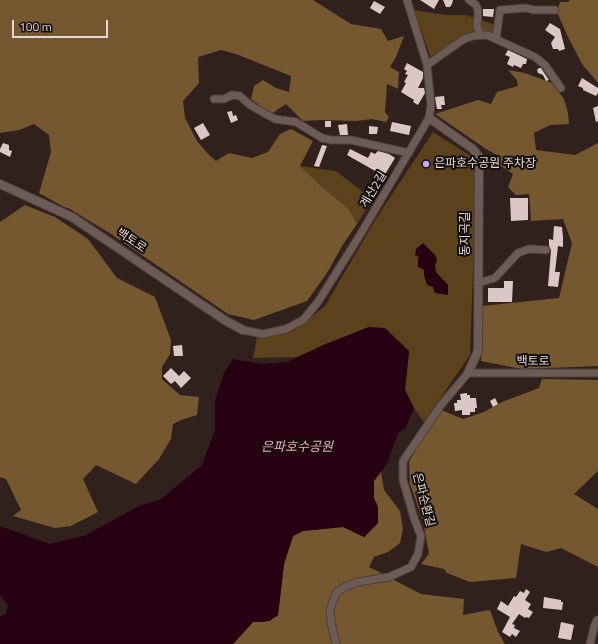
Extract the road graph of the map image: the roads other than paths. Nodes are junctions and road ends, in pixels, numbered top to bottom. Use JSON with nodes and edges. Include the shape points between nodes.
{"nodes":[{"id":1,"x":407,"y":0,"type":"edge"},
{"id":2,"x":469,"y":0,"type":"edge"},
{"id":3,"x":555,"y":10,"type":"dead end"},
{"id":4,"x":481,"y":35,"type":"junction"},
{"id":5,"x":496,"y":39,"type":"junction"},
{"id":6,"x":427,"y":65,"type":"junction"},
{"id":7,"x":561,"y":88,"type":"dead end"},
{"id":8,"x":214,"y":99,"type":"dead end"},
{"id":9,"x":429,"y":118,"type":"junction"},
{"id":10,"x":409,"y":152,"type":"junction"},
{"id":11,"x":0,"y":184,"type":"edge"},
{"id":12,"x":546,"y":250,"type":"dead end"},
{"id":13,"x":478,"y":283,"type":"junction"},
{"id":14,"x":243,"y":330,"type":"joint"},
{"id":15,"x":468,"y":373,"type":"junction"},
{"id":16,"x":598,"y":373,"type":"edge"},
{"id":17,"x":598,"y":621,"type":"edge"},
{"id":18,"x":336,"y":644,"type":"edge"},
{"id":19,"x":590,"y":644,"type":"edge"}],
"edges":[{"from":1,"to":6,"type":"street","name":"계산2길"},
{"from":2,"to":4,"type":"street","via":[[478,10],[477,26]]},
{"from":3,"to":5,"type":"street","via":[[500,10]]},
{"from":4,"to":5,"type":"street"},
{"from":4,"to":6,"type":"street","via":[[464,39]]},
{"from":5,"to":7,"type":"street","via":[[535,57],[545,65]]},
{"from":6,"to":9,"type":"street","name":"계산2길","via":[[431,105]]},
{"from":8,"to":10,"type":"street","via":[[240,96],[275,119],[296,122],[322,138],[352,140]]},
{"from":9,"to":10,"type":"street","name":"계산2길"},
{"from":9,"to":13,"type":"street","name":"동지곡길","via":[[473,149],[479,157]]},
{"from":10,"to":14,"type":"street","name":"계산2길","via":[[318,302],[303,320],[286,329],[263,334]]},
{"from":11,"to":14,"type":"street","name":"백토로","via":[[72,217]]},
{"from":12,"to":13,"type":"street","via":[[529,249],[518,253],[495,278]]},
{"from":13,"to":15,"type":"street","name":"동지곡길","via":[[478,351]]},
{"from":15,"to":16,"type":"street","name":"백토로"},
{"from":15,"to":18,"type":"street","name":"은파순환길","via":[[441,405],[403,461],[403,480],[421,536],[418,554],[411,567],[388,577],[358,582],[337,592],[330,610]]},
{"from":17,"to":19,"type":"street","via":[[596,620]]}]}
